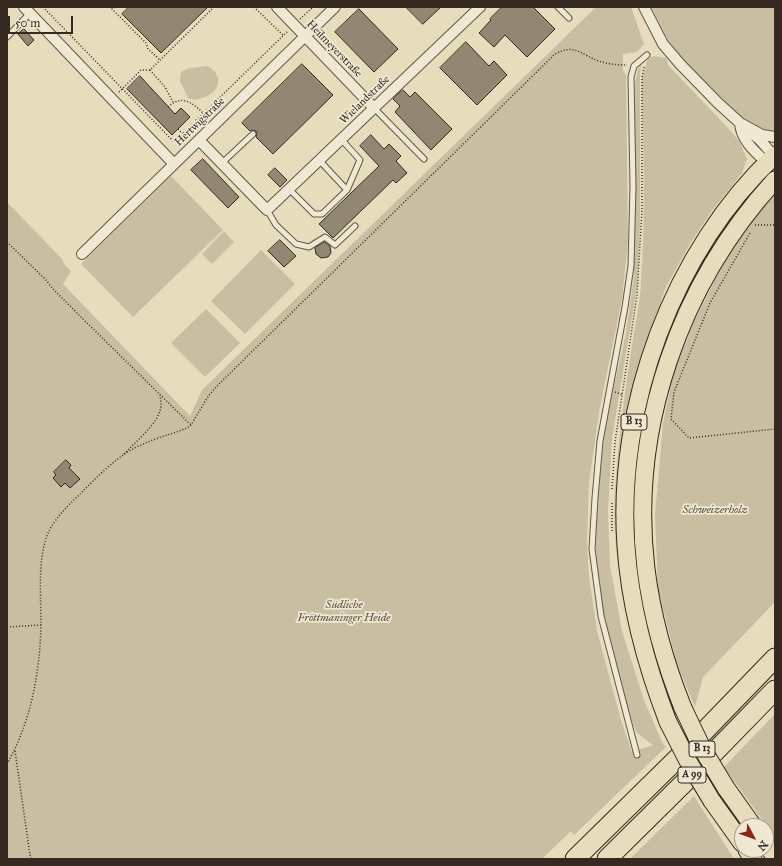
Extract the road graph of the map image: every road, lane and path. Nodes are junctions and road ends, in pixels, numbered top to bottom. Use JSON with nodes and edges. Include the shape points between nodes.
{"nodes":[{"id":1,"x":43,"y":7,"type":"edge"},
{"id":2,"x":114,"y":7,"type":"edge"},
{"id":3,"x":214,"y":7,"type":"edge"},
{"id":4,"x":254,"y":7,"type":"edge"},
{"id":5,"x":277,"y":7,"type":"edge"},
{"id":6,"x":313,"y":7,"type":"edge"},
{"id":7,"x":335,"y":7,"type":"edge"},
{"id":8,"x":480,"y":7,"type":"edge"},
{"id":9,"x":558,"y":7,"type":"edge"},
{"id":10,"x":644,"y":7,"type":"edge"},
{"id":11,"x":26,"y":10,"type":"edge"},
{"id":12,"x":569,"y":18,"type":"dead end"},
{"id":13,"x":294,"y":25,"type":"junction"},
{"id":14,"x":7,"y":29,"type":"edge"},
{"id":15,"x":14,"y":30,"type":"junction"},
{"id":16,"x":283,"y":36,"type":"junction"},
{"id":17,"x":305,"y":36,"type":"junction"},
{"id":18,"x":7,"y":37,"type":"edge"},
{"id":19,"x":647,"y":55,"type":"dead end"},
{"id":20,"x":160,"y":60,"type":"junction"},
{"id":21,"x":621,"y":65,"type":"dead end"},
{"id":22,"x":150,"y":70,"type":"junction"},
{"id":23,"x":123,"y":89,"type":"junction"},
{"id":24,"x":112,"y":99,"type":"junction"},
{"id":25,"x":173,"y":102,"type":"junction"},
{"id":26,"x":168,"y":107,"type":"dead end"},
{"id":27,"x":374,"y":108,"type":"junction"},
{"id":28,"x":203,"y":113,"type":"junction"},
{"id":29,"x":740,"y":124,"type":"junction"},
{"id":30,"x":214,"y":125,"type":"junction"},
{"id":31,"x":178,"y":129,"type":"dead end"},
{"id":32,"x":182,"y":134,"type":"junction"},
{"id":33,"x":253,"y":134,"type":"dead end"},
{"id":34,"x":775,"y":137,"type":"edge"},
{"id":35,"x":341,"y":139,"type":"junction"},
{"id":36,"x":196,"y":142,"type":"junction"},
{"id":37,"x":424,"y":158,"type":"dead end"},
{"id":38,"x":319,"y":160,"type":"junction"},
{"id":39,"x":773,"y":160,"type":"edge"},
{"id":40,"x":222,"y":163,"type":"junction"},
{"id":41,"x":174,"y":164,"type":"junction"},
{"id":42,"x":775,"y":180,"type":"edge"},
{"id":43,"x":290,"y":189,"type":"junction"},
{"id":44,"x":347,"y":190,"type":"junction"},
{"id":45,"x":267,"y":210,"type":"junction"},
{"id":46,"x":754,"y":225,"type":"dead end"},
{"id":47,"x":775,"y":225,"type":"edge"},
{"id":48,"x":355,"y":226,"type":"dead end"},
{"id":49,"x":750,"y":232,"type":"dead end"},
{"id":50,"x":7,"y":242,"type":"edge"},
{"id":51,"x":82,"y":254,"type":"dead end"},
{"id":52,"x":160,"y":394,"type":"junction"},
{"id":53,"x":191,"y":425,"type":"junction"},
{"id":54,"x":775,"y":429,"type":"edge"},
{"id":55,"x":123,"y":456,"type":"junction"},
{"id":56,"x":41,"y":625,"type":"junction"},
{"id":57,"x":7,"y":627,"type":"edge"},
{"id":58,"x":775,"y":658,"type":"edge"},
{"id":59,"x":775,"y":690,"type":"edge"},
{"id":60,"x":15,"y":750,"type":"junction"},
{"id":61,"x":637,"y":755,"type":"dead end"},
{"id":62,"x":7,"y":764,"type":"edge"},
{"id":63,"x":747,"y":818,"type":"edge"},
{"id":64,"x":734,"y":832,"type":"edge"},
{"id":65,"x":32,"y":859,"type":"edge"},
{"id":66,"x":575,"y":859,"type":"edge"},
{"id":67,"x":607,"y":859,"type":"edge"}],
"edges":[{"from":1,"to":23,"type":"path"},
{"from":2,"to":20,"type":"path","via":[[112,9]]},
{"from":3,"to":20,"type":"path"},
{"from":4,"to":16,"type":"path"},
{"from":5,"to":13,"type":"street","name":"Heilmeyerstraße"},
{"from":6,"to":13,"type":"path"},
{"from":7,"to":17,"type":"street","name":"Hertwigstraße"},
{"from":8,"to":27,"type":"street","name":"Wielandstraße"},
{"from":9,"to":12,"type":"lane"},
{"from":10,"to":29,"type":"street","via":[[663,44]]},
{"from":11,"to":15,"type":"lane"},
{"from":11,"to":24,"type":"street"},
{"from":13,"to":16,"type":"path"},
{"from":13,"to":17,"type":"street","name":"Heilmeyerstraße"},
{"from":14,"to":15,"type":"lane"},
{"from":15,"to":18,"type":"lane"},
{"from":16,"to":28,"type":"path"},
{"from":17,"to":27,"type":"street","name":"Heilmeyerstraße"},
{"from":17,"to":30,"type":"street","name":"Hertwigstraße"},
{"from":19,"to":61,"type":"lane","via":[[634,66],[631,77],[633,186],[630,266],[600,441],[592,548],[601,616]]},
{"from":20,"to":22,"type":"path"},
{"from":21,"to":53,"type":"path","via":[[599,61],[574,49],[563,49],[555,54],[219,384]]},
{"from":22,"to":23,"type":"path","via":[[141,70]]},
{"from":22,"to":25,"type":"path","via":[[165,87]]},
{"from":23,"to":24,"type":"path"},
{"from":23,"to":32,"type":"path","via":[[174,142]]},
{"from":24,"to":41,"type":"street"},
{"from":25,"to":26,"type":"path"},
{"from":25,"to":28,"type":"path","via":[[192,103]]},
{"from":27,"to":35,"type":"street","name":"Wielandstraße"},
{"from":27,"to":37,"type":"lane"},
{"from":28,"to":30,"type":"path"},
{"from":28,"to":32,"type":"path"},
{"from":29,"to":34,"type":"street","via":[[762,135]]},
{"from":29,"to":39,"type":"street","via":[[760,140]]},
{"from":30,"to":36,"type":"street","name":"Hertwigstraße"},
{"from":31,"to":32,"type":"path"},
{"from":32,"to":36,"type":"path"},
{"from":33,"to":40,"type":"lane"},
{"from":35,"to":38,"type":"street","name":"Wielandstraße"},
{"from":35,"to":44,"type":"lane","via":[[360,160]]},
{"from":36,"to":40,"type":"street"},
{"from":36,"to":41,"type":"street","name":"Hertwigstraße"},
{"from":38,"to":43,"type":"street","name":"Wielandstraße"},
{"from":38,"to":44,"type":"lane"},
{"from":39,"to":64,"type":"main road","number":"B 13","bridge":true,"via":[[726,211],[687,271],[664,320],[635,414],[625,510],[632,596],[641,643],[657,693],[668,722],[688,761]]},
{"from":40,"to":45,"type":"street"},
{"from":41,"to":51,"type":"street","name":"Hertwigstraße"},
{"from":42,"to":63,"type":"main road","number":"B 13","bridge":true,"via":[[733,231],[712,264],[677,335],[652,426],[644,490],[646,568],[656,629],[672,681],[703,750]]},
{"from":43,"to":44,"type":"lane","via":[[314,214],[322,214]]},
{"from":43,"to":45,"type":"street","name":"Wielandstraße"},
{"from":45,"to":48,"type":"lane","via":[[276,225],[296,244],[309,248],[325,237],[335,245]]},
{"from":46,"to":47,"type":"path"},
{"from":49,"to":54,"type":"path","via":[[710,303],[674,392],[671,419],[689,438]]},
{"from":50,"to":52,"type":"path"},
{"from":52,"to":53,"type":"path"},
{"from":52,"to":55,"type":"path","via":[[162,404],[159,415]]},
{"from":53,"to":55,"type":"path","via":[[140,445]]},
{"from":55,"to":56,"type":"path","via":[[95,479],[58,516],[48,532],[44,544],[41,576]]},
{"from":56,"to":57,"type":"path"},
{"from":56,"to":60,"type":"path","via":[[34,693]]},
{"from":58,"to":66,"type":"highway","number":"A 99"},
{"from":59,"to":67,"type":"highway","number":"A 99"},
{"from":60,"to":62,"type":"path"},
{"from":60,"to":65,"type":"path"}]}
